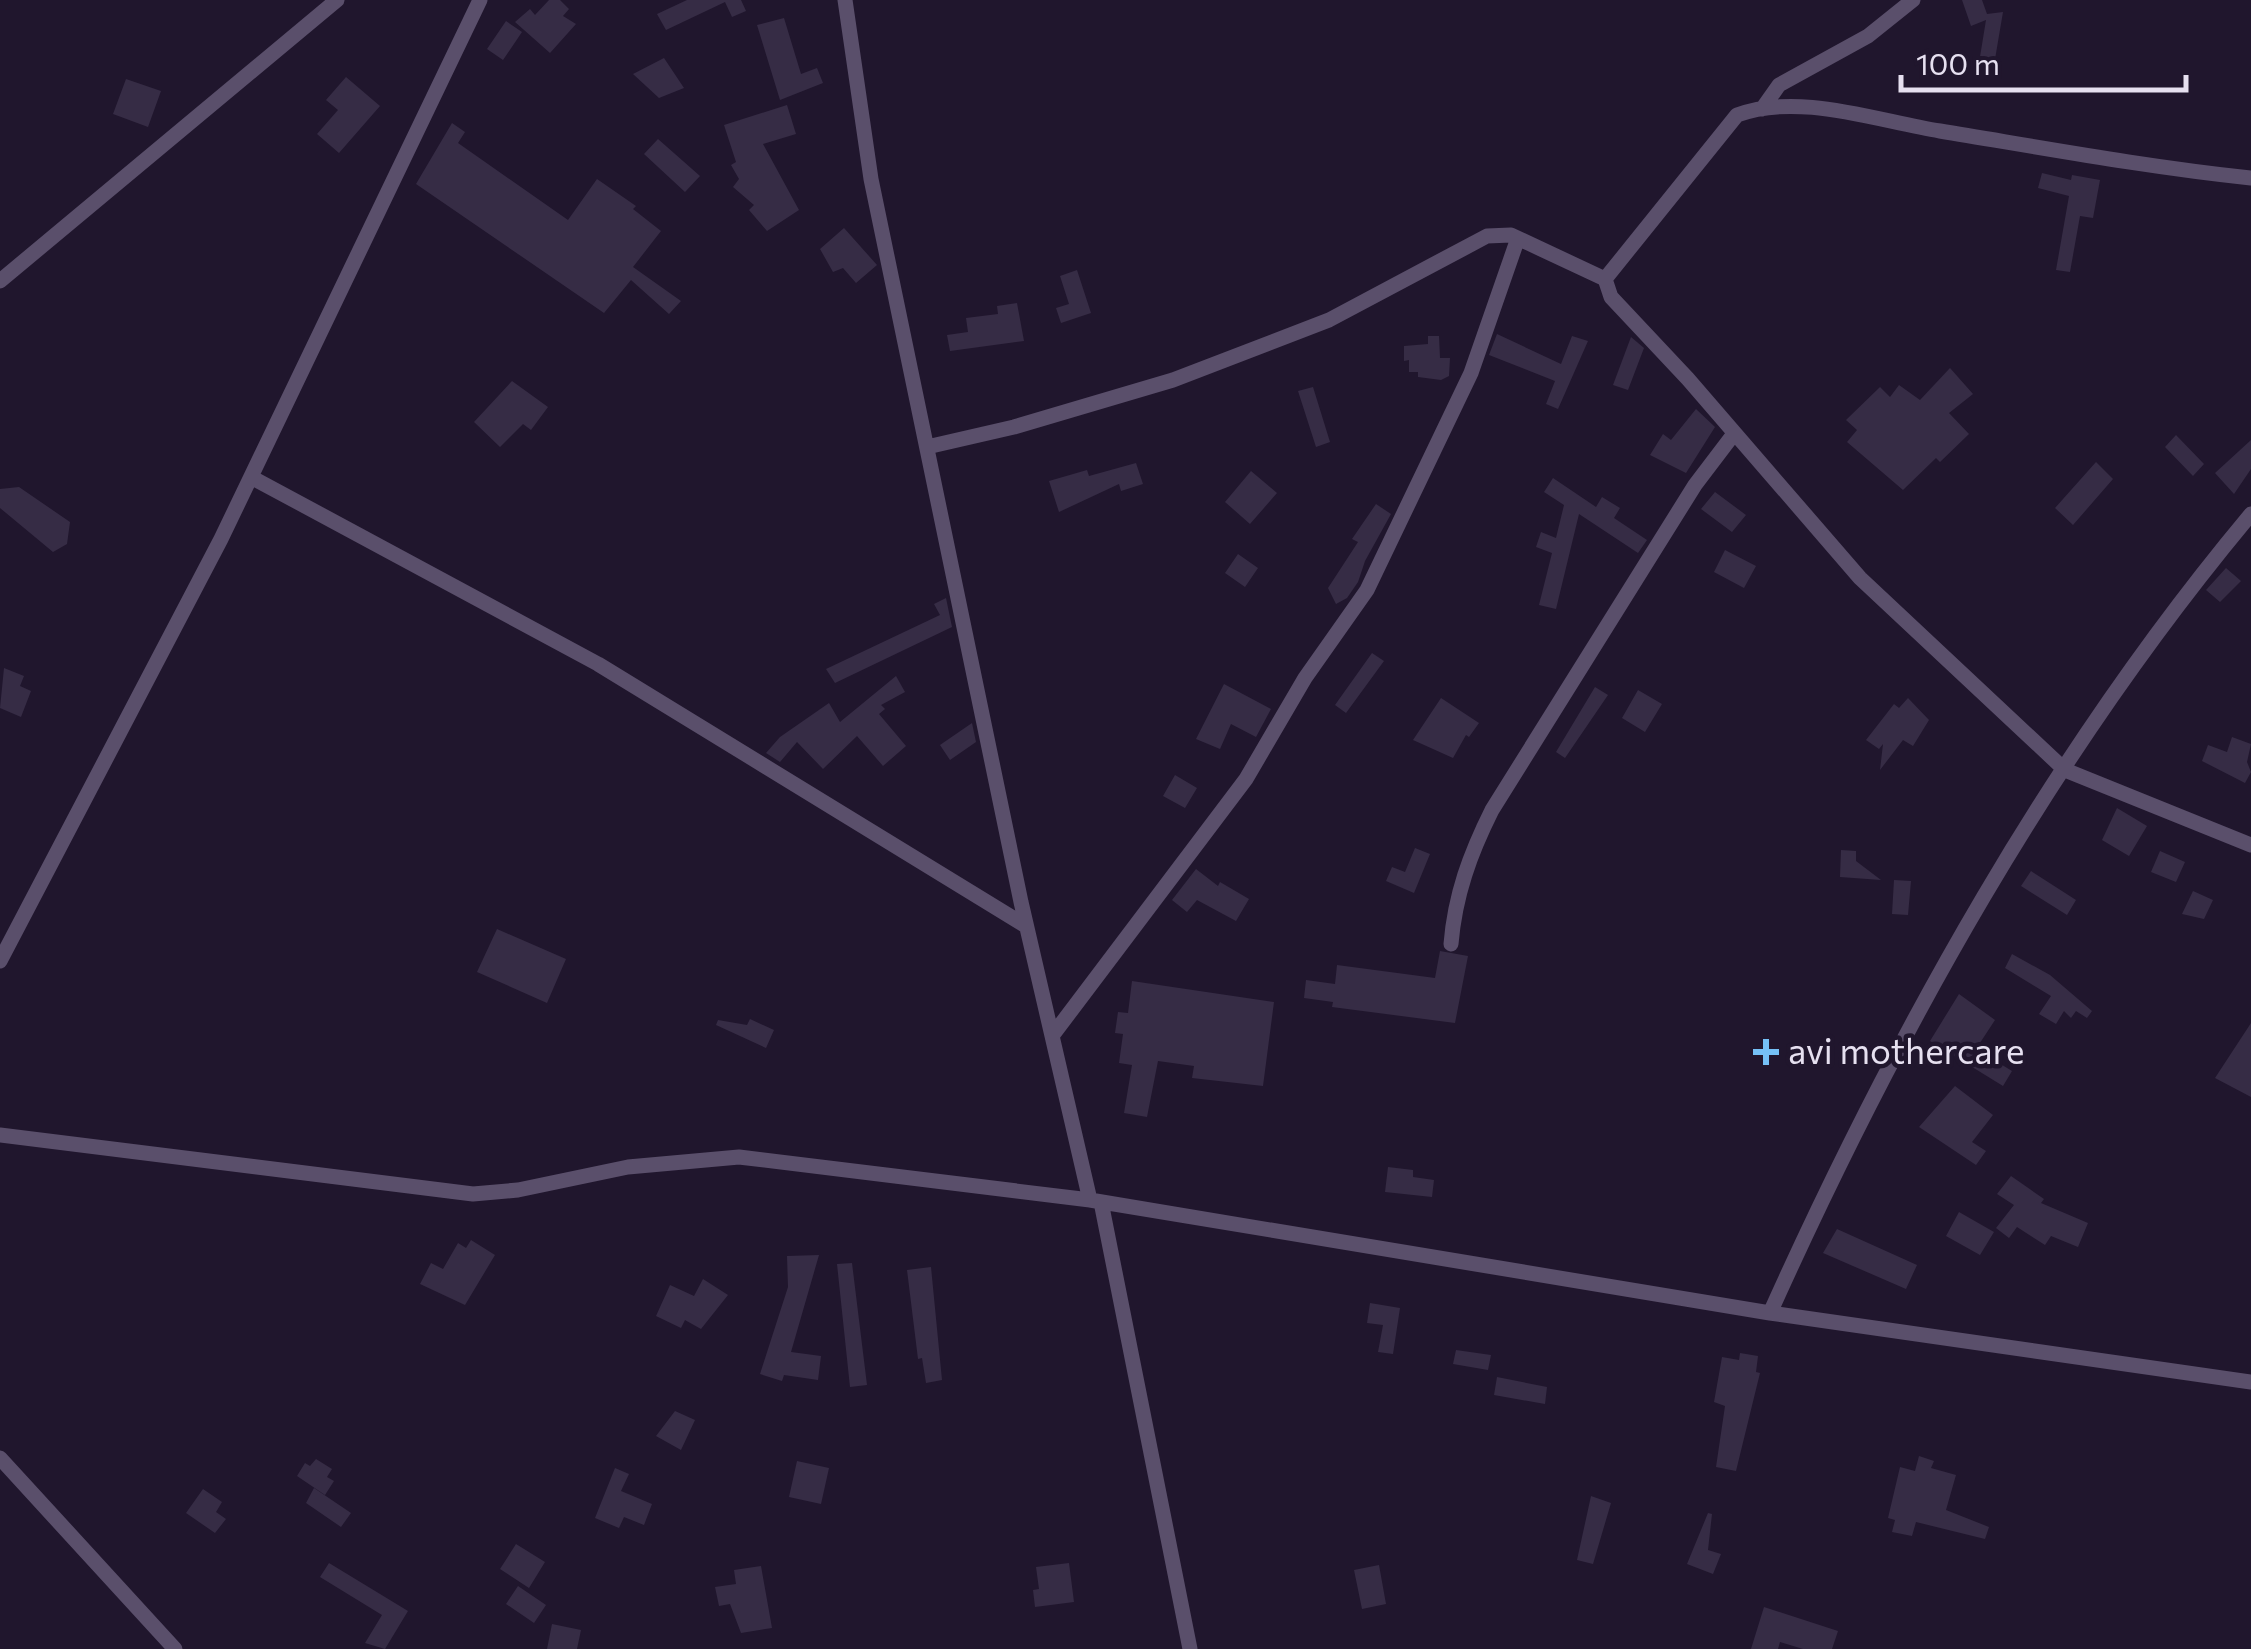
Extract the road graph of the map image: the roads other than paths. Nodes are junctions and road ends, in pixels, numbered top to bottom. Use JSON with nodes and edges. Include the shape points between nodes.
{"nodes":[{"id":1,"x":337,"y":0,"type":"edge"},
{"id":2,"x":480,"y":0,"type":"edge"},
{"id":3,"x":845,"y":0,"type":"edge"},
{"id":4,"x":1912,"y":0,"type":"edge"},
{"id":5,"x":1762,"y":109,"type":"junction"},
{"id":6,"x":2251,"y":178,"type":"edge"},
{"id":7,"x":1517,"y":241,"type":"junction"},
{"id":8,"x":1606,"y":279,"type":"junction"},
{"id":9,"x":0,"y":281,"type":"edge"},
{"id":10,"x":1733,"y":435,"type":"junction"},
{"id":11,"x":927,"y":447,"type":"junction"},
{"id":12,"x":250,"y":477,"type":"junction"},
{"id":13,"x":2251,"y":514,"type":"edge"},
{"id":14,"x":2066,"y":770,"type":"junction"},
{"id":15,"x":2251,"y":845,"type":"edge"},
{"id":16,"x":1026,"y":926,"type":"junction"},
{"id":17,"x":1451,"y":944,"type":"dead end"},
{"id":18,"x":0,"y":961,"type":"edge"},
{"id":19,"x":1052,"y":1036,"type":"junction"},
{"id":20,"x":0,"y":1134,"type":"edge"},
{"id":21,"x":1095,"y":1201,"type":"junction"},
{"id":22,"x":1770,"y":1313,"type":"junction"},
{"id":23,"x":2251,"y":1382,"type":"edge"},
{"id":24,"x":0,"y":1458,"type":"edge"},
{"id":25,"x":174,"y":1649,"type":"edge"},
{"id":26,"x":1190,"y":1649,"type":"edge"}],
"edges":[{"from":1,"to":9,"type":"street"},
{"from":2,"to":12,"type":"street"},
{"from":3,"to":11,"type":"street","via":[[871,180]]},
{"from":4,"to":5,"type":"street","via":[[1868,36],[1778,86]]},
{"from":5,"to":6,"type":"street","via":[[1803,106]]},
{"from":5,"to":8,"type":"street","via":[[1737,115]]},
{"from":7,"to":8,"type":"street"},
{"from":7,"to":11,"type":"street","via":[[1487,236],[1329,320],[1172,380]]},
{"from":7,"to":19,"type":"street","via":[[1471,374],[1368,590],[1246,779]]},
{"from":8,"to":10,"type":"street","via":[[1611,298]]},
{"from":10,"to":14,"type":"street","via":[[1860,578]]},
{"from":10,"to":17,"type":"street","via":[[1492,810],[1470,853]]},
{"from":11,"to":16,"type":"street"},
{"from":12,"to":16,"type":"street","via":[[598,664]]},
{"from":12,"to":18,"type":"street"},
{"from":13,"to":14,"type":"street","via":[[2192,585]]},
{"from":14,"to":15,"type":"street"},
{"from":14,"to":22,"type":"street","via":[[1923,1005],[1846,1148]]},
{"from":16,"to":19,"type":"street"},
{"from":19,"to":21,"type":"street"},
{"from":20,"to":21,"type":"street","via":[[473,1194],[628,1167],[738,1157]]},
{"from":21,"to":22,"type":"street"},
{"from":21,"to":26,"type":"street"},
{"from":22,"to":23,"type":"street"},
{"from":24,"to":25,"type":"street"}]}
